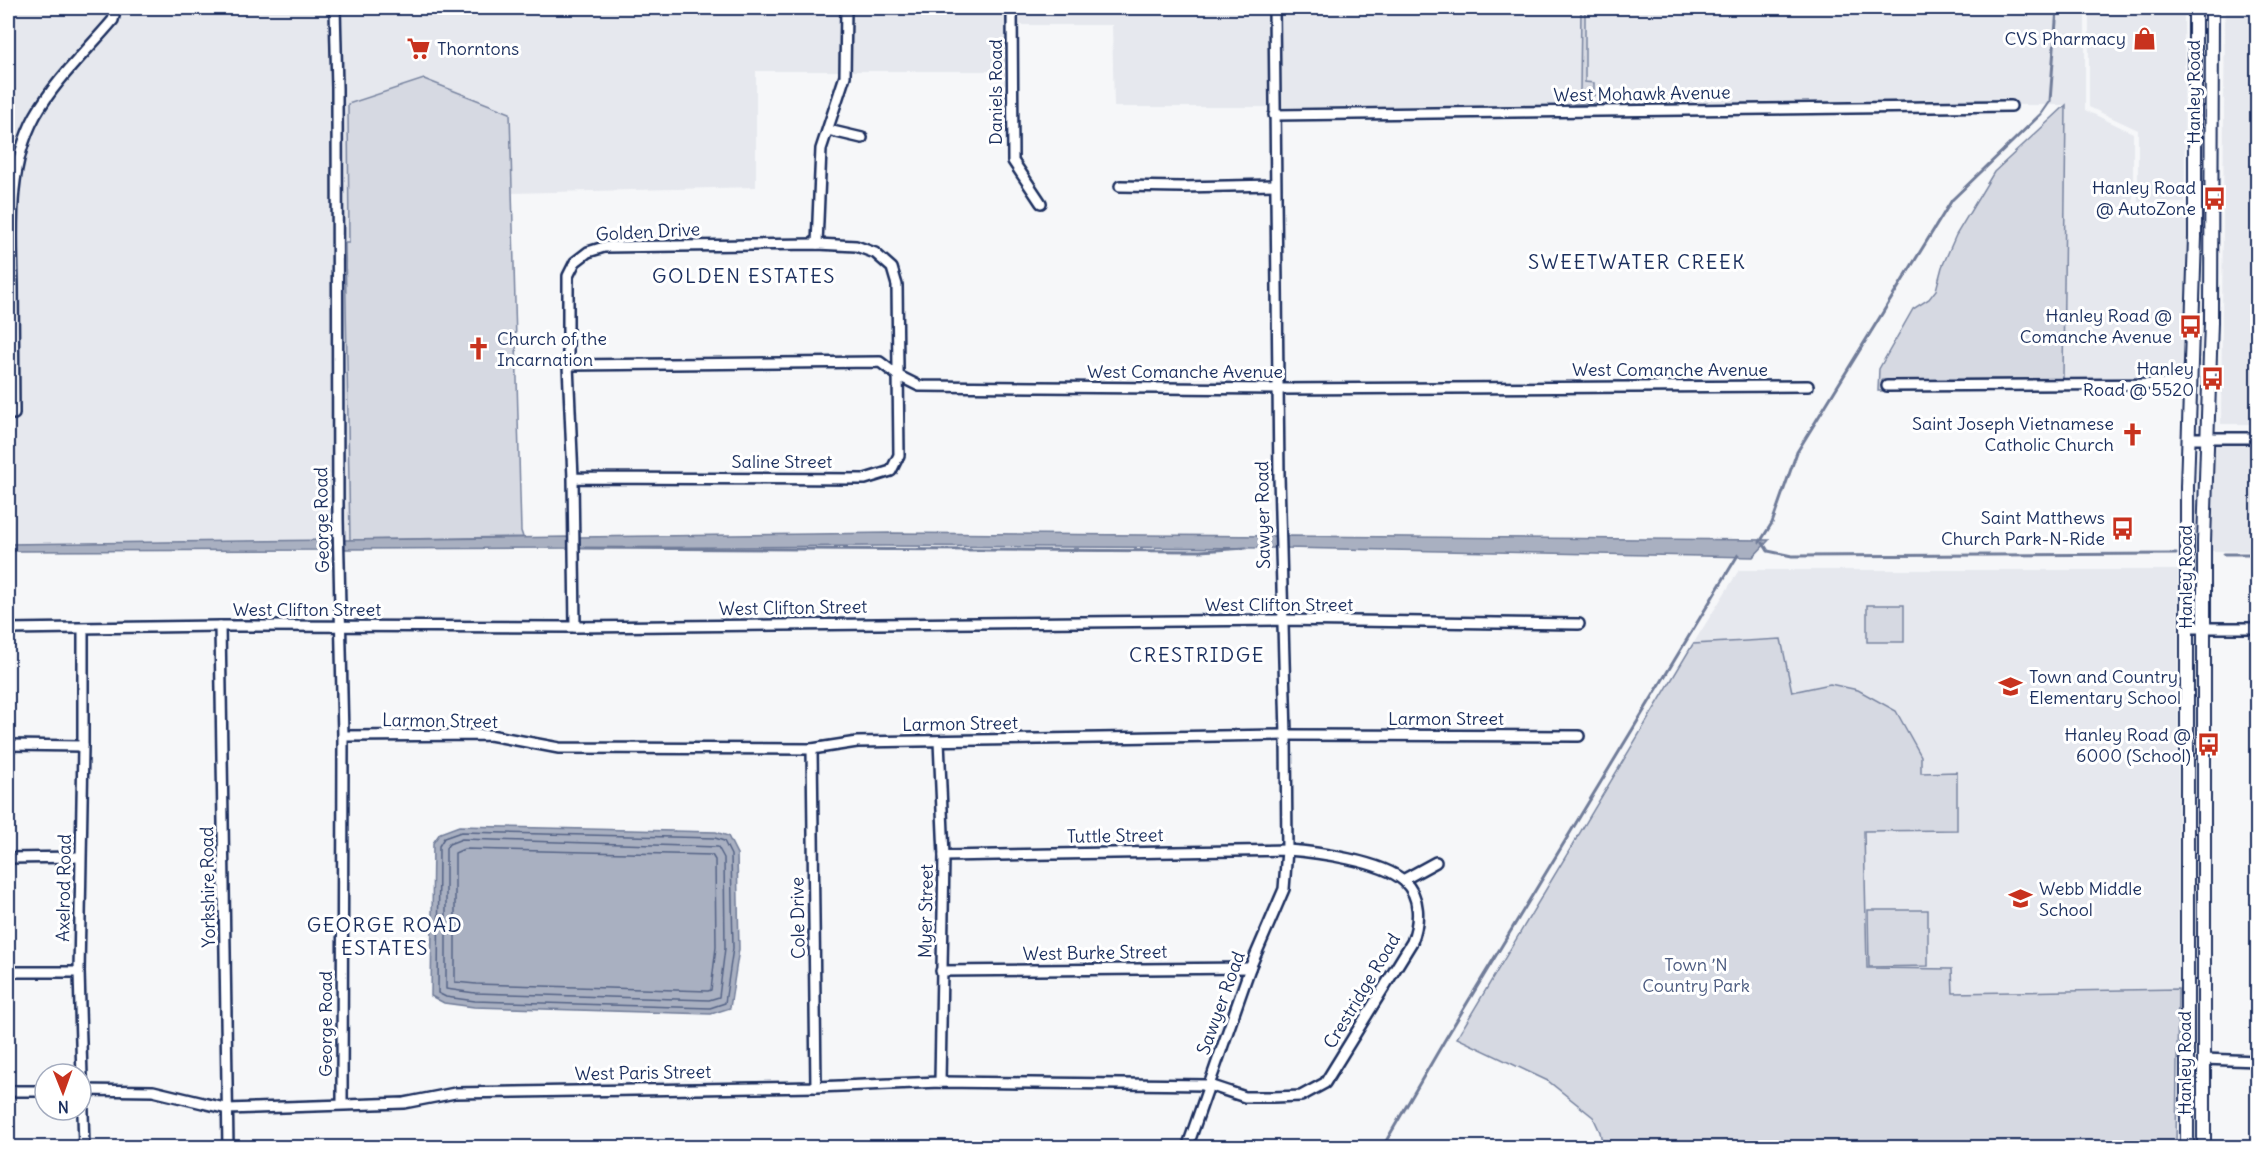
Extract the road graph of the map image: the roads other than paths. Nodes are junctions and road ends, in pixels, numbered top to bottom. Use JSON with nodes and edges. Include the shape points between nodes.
{"nodes":[{"id":1,"x":116,"y":8,"type":"edge"},
{"id":2,"x":335,"y":8,"type":"edge"},
{"id":3,"x":846,"y":8,"type":"edge"},
{"id":4,"x":1012,"y":8,"type":"edge"},
{"id":5,"x":1274,"y":8,"type":"edge"},
{"id":6,"x":2195,"y":8,"type":"edge"},
{"id":7,"x":2212,"y":8,"type":"edge"},
{"id":8,"x":2011,"y":106,"type":"dead end"},
{"id":9,"x":2212,"y":114,"type":"junction"},
{"id":10,"x":1274,"y":115,"type":"junction"},
{"id":11,"x":2195,"y":115,"type":"junction"},
{"id":12,"x":828,"y":130,"type":"junction"},
{"id":13,"x":862,"y":138,"type":"dead end"},
{"id":14,"x":2195,"y":165,"type":"junction"},
{"id":15,"x":2212,"y":165,"type":"junction"},
{"id":16,"x":1275,"y":185,"type":"junction"},
{"id":17,"x":1120,"y":186,"type":"dead end"},
{"id":18,"x":1041,"y":203,"type":"dead end"},
{"id":19,"x":10,"y":211,"type":"edge"},
{"id":20,"x":817,"y":244,"type":"junction"},
{"id":21,"x":568,"y":365,"type":"junction"},
{"id":22,"x":897,"y":375,"type":"junction"},
{"id":23,"x":2191,"y":384,"type":"junction"},
{"id":24,"x":1808,"y":386,"type":"dead end"},
{"id":25,"x":1887,"y":386,"type":"dead end"},
{"id":26,"x":1278,"y":390,"type":"junction"},
{"id":27,"x":14,"y":414,"type":"dead end"},
{"id":28,"x":2189,"y":438,"type":"junction"},
{"id":29,"x":2206,"y":438,"type":"junction"},
{"id":30,"x":2258,"y":438,"type":"edge"},
{"id":31,"x":573,"y":478,"type":"junction"},
{"id":32,"x":2187,"y":526,"type":"junction"},
{"id":33,"x":2204,"y":526,"type":"junction"},
{"id":34,"x":1281,"y":620,"type":"junction"},
{"id":35,"x":1579,"y":624,"type":"dead end"},
{"id":36,"x":220,"y":626,"type":"junction"},
{"id":37,"x":341,"y":627,"type":"junction"},
{"id":38,"x":575,"y":627,"type":"junction"},
{"id":39,"x":2187,"y":628,"type":"junction"},
{"id":40,"x":2204,"y":628,"type":"junction"},
{"id":41,"x":2258,"y":628,"type":"edge"},
{"id":42,"x":8,"y":629,"type":"edge"},
{"id":43,"x":83,"y":629,"type":"junction"},
{"id":44,"x":1286,"y":735,"type":"junction"},
{"id":45,"x":343,"y":736,"type":"junction"},
{"id":46,"x":1579,"y":736,"type":"dead end"},
{"id":47,"x":939,"y":741,"type":"junction"},
{"id":48,"x":8,"y":745,"type":"edge"},
{"id":49,"x":83,"y":746,"type":"junction"},
{"id":50,"x":812,"y":749,"type":"junction"},
{"id":51,"x":2204,"y":754,"type":"junction"},
{"id":52,"x":2188,"y":782,"type":"junction"},
{"id":53,"x":2187,"y":835,"type":"junction"},
{"id":54,"x":1287,"y":850,"type":"junction"},
{"id":55,"x":944,"y":856,"type":"junction"},
{"id":56,"x":80,"y":857,"type":"junction"},
{"id":57,"x":8,"y":858,"type":"edge"},
{"id":58,"x":1436,"y":862,"type":"dead end"},
{"id":59,"x":1403,"y":880,"type":"junction"},
{"id":60,"x":2204,"y":891,"type":"junction"},
{"id":61,"x":2204,"y":923,"type":"junction"},
{"id":62,"x":2187,"y":944,"type":"junction"},
{"id":63,"x":1250,"y":968,"type":"junction"},
{"id":64,"x":941,"y":971,"type":"junction"},
{"id":65,"x":8,"y":972,"type":"edge"},
{"id":66,"x":80,"y":972,"type":"junction"},
{"id":67,"x":2203,"y":1059,"type":"junction"},
{"id":68,"x":2258,"y":1061,"type":"edge"},
{"id":69,"x":82,"y":1062,"type":"edge"},
{"id":70,"x":940,"y":1082,"type":"junction"},
{"id":71,"x":1209,"y":1085,"type":"junction"},
{"id":72,"x":816,"y":1087,"type":"junction"},
{"id":73,"x":33,"y":1090,"type":"edge"},
{"id":74,"x":93,"y":1090,"type":"edge"},
{"id":75,"x":8,"y":1091,"type":"edge"},
{"id":76,"x":342,"y":1104,"type":"junction"},
{"id":77,"x":228,"y":1109,"type":"junction"},
{"id":78,"x":83,"y":1122,"type":"edge"},
{"id":79,"x":84,"y":1148,"type":"edge"},
{"id":80,"x":228,"y":1148,"type":"edge"},
{"id":81,"x":1187,"y":1148,"type":"edge"},
{"id":82,"x":2187,"y":1148,"type":"edge"},
{"id":83,"x":2204,"y":1148,"type":"edge"}],
"edges":[{"from":1,"to":19,"type":"street","via":[[113,20],[35,116],[21,148]]},
{"from":2,"to":37,"type":"street","name":"George Road"},
{"from":3,"to":12,"type":"street","via":[[845,76]]},
{"from":4,"to":18,"type":"street","name":"Daniels Road","via":[[1013,161]]},
{"from":5,"to":10,"type":"street","name":"Sawyer Road"},
{"from":6,"to":11,"type":"main road","name":"Hanley Road"},
{"from":7,"to":9,"type":"main road","name":"Hanley Road"},
{"from":8,"to":10,"type":"street","name":"West Mohawk Avenue"},
{"from":9,"to":11,"type":"main road"},
{"from":9,"to":15,"type":"main road","name":"Hanley Road"},
{"from":10,"to":16,"type":"street","name":"Sawyer Road"},
{"from":11,"to":14,"type":"main road","name":"Hanley Road"},
{"from":12,"to":13,"type":"street"},
{"from":12,"to":20,"type":"street","via":[[821,149]]},
{"from":14,"to":15,"type":"main road"},
{"from":14,"to":23,"type":"main road","name":"Hanley Road"},
{"from":15,"to":29,"type":"main road","name":"Hanley Road"},
{"from":16,"to":17,"type":"street"},
{"from":16,"to":26,"type":"street","name":"Sawyer Road"},
{"from":19,"to":27,"type":"street"},
{"from":20,"to":21,"type":"street","name":"Golden Drive","via":[[604,247],[588,252],[575,261],[568,276]]},
{"from":20,"to":22,"type":"street","name":"Golden Drive","via":[[856,246],[875,253],[892,268],[897,285]]},
{"from":21,"to":22,"type":"street","name":"West Comanche Avenue","via":[[880,362]]},
{"from":21,"to":31,"type":"street","name":"Golden Drive"},
{"from":22,"to":26,"type":"street","name":"West Comanche Avenue","via":[[919,386]]},
{"from":22,"to":31,"type":"street","name":"Saline Street","via":[[899,455],[891,471],[865,479]]},
{"from":23,"to":25,"type":"street"},
{"from":23,"to":28,"type":"main road","name":"Hanley Road"},
{"from":24,"to":26,"type":"street","name":"West Comanche Avenue"},
{"from":26,"to":34,"type":"street","name":"Sawyer Road"},
{"from":28,"to":29,"type":"street"},
{"from":28,"to":32,"type":"main road","name":"Hanley Road"},
{"from":29,"to":30,"type":"street"},
{"from":29,"to":33,"type":"main road","name":"Hanley Road"},
{"from":31,"to":38,"type":"street","name":"Golden Drive"},
{"from":32,"to":33,"type":"main road"},
{"from":32,"to":39,"type":"main road","name":"Hanley Road"},
{"from":33,"to":40,"type":"main road","name":"Hanley Road"},
{"from":34,"to":35,"type":"street","name":"West Clifton Street"},
{"from":34,"to":38,"type":"street","name":"West Clifton Street"},
{"from":34,"to":44,"type":"street","name":"Sawyer Road"},
{"from":36,"to":37,"type":"street","name":"West Clifton Street"},
{"from":36,"to":43,"type":"street","name":"West Clifton Street"},
{"from":36,"to":77,"type":"street","name":"Yorkshire Road"},
{"from":37,"to":38,"type":"street","name":"West Clifton Street"},
{"from":37,"to":45,"type":"street","name":"George Road"},
{"from":39,"to":40,"type":"street"},
{"from":39,"to":52,"type":"main road","name":"Hanley Road"},
{"from":40,"to":41,"type":"street"},
{"from":40,"to":51,"type":"main road","name":"Hanley Road"},
{"from":42,"to":43,"type":"street","name":"West Clifton Street"},
{"from":43,"to":49,"type":"street","name":"Axelrod Road"},
{"from":44,"to":46,"type":"street","name":"Larmon Street"},
{"from":44,"to":47,"type":"street","name":"Larmon Street"},
{"from":44,"to":54,"type":"street","name":"Sawyer Road"},
{"from":45,"to":50,"type":"street","name":"Larmon Street","via":[[490,735],[559,748]]},
{"from":45,"to":76,"type":"street","name":"George Road"},
{"from":47,"to":50,"type":"street","name":"Larmon Street","via":[[857,742]]},
{"from":47,"to":55,"type":"street","name":"Myer Street"},
{"from":48,"to":49,"type":"street"},
{"from":49,"to":56,"type":"street","name":"Axelrod Road"},
{"from":50,"to":72,"type":"street","name":"Cole Drive"},
{"from":51,"to":52,"type":"main road"},
{"from":51,"to":60,"type":"main road","name":"Hanley Road"},
{"from":52,"to":53,"type":"main road","name":"Hanley Road"},
{"from":53,"to":60,"type":"main road","via":[[2197,849]]},
{"from":53,"to":62,"type":"main road","name":"Hanley Road"},
{"from":54,"to":55,"type":"street","name":"Tuttle Street"},
{"from":54,"to":59,"type":"street","via":[[1345,858]]},
{"from":54,"to":63,"type":"street","name":"Sawyer Road","via":[[1284,889]]},
{"from":55,"to":64,"type":"street","name":"Myer Street"},
{"from":56,"to":57,"type":"street"},
{"from":56,"to":66,"type":"street","name":"Axelrod Road"},
{"from":58,"to":59,"type":"street"},
{"from":59,"to":71,"type":"street","name":"Crestridge Road","via":[[1413,892],[1418,928],[1325,1083],[1301,1096],[1273,1097],[1245,1097]]},
{"from":60,"to":61,"type":"main road","name":"Hanley Road"},
{"from":61,"to":62,"type":"main road"},
{"from":61,"to":67,"type":"main road","name":"Hanley Road"},
{"from":62,"to":82,"type":"main road","name":"Hanley Road"},
{"from":63,"to":64,"type":"street","name":"West Burke Street"},
{"from":63,"to":71,"type":"street","name":"Sawyer Road"},
{"from":64,"to":70,"type":"street","name":"Myer Street"},
{"from":65,"to":66,"type":"street"},
{"from":66,"to":69,"type":"street","name":"Axelrod Road"},
{"from":67,"to":68,"type":"street"},
{"from":67,"to":83,"type":"main road","name":"Hanley Road"},
{"from":70,"to":71,"type":"street","name":"West Paris Street"},
{"from":70,"to":72,"type":"street","name":"West Paris Street"},
{"from":71,"to":81,"type":"street","name":"Sawyer Road"},
{"from":72,"to":76,"type":"street","name":"West Paris Street","via":[[455,1093],[404,1103]]},
{"from":73,"to":75,"type":"street"},
{"from":74,"to":77,"type":"street","name":"West Paris Street","via":[[153,1091]]},
{"from":76,"to":77,"type":"street","name":"West Paris Street"},
{"from":77,"to":80,"type":"street","name":"Yorkshire Road"},
{"from":78,"to":79,"type":"street","name":"Axelrod Road"}]}
